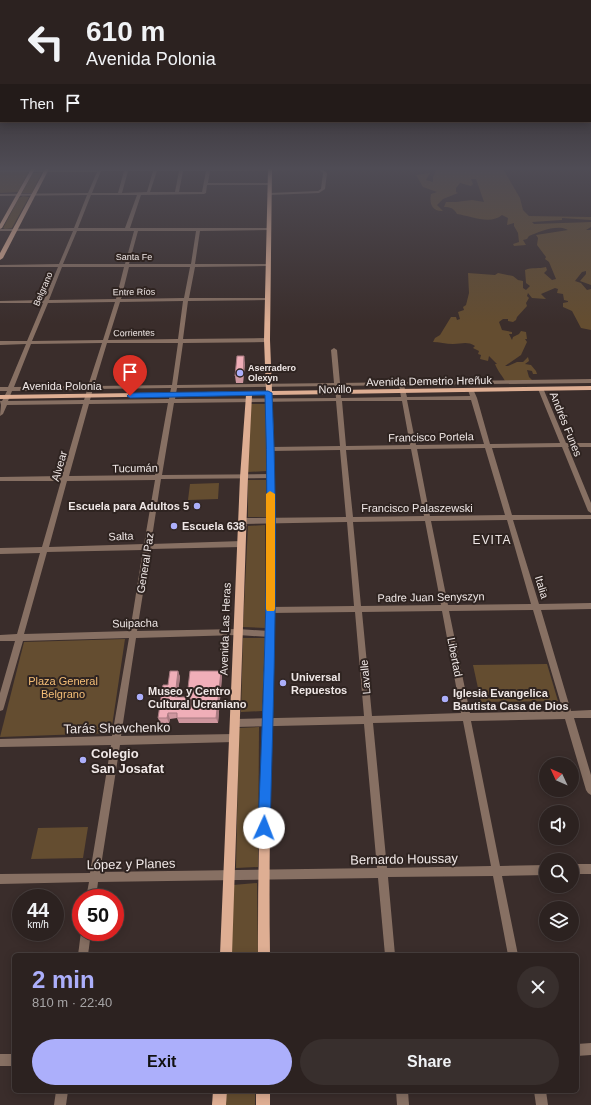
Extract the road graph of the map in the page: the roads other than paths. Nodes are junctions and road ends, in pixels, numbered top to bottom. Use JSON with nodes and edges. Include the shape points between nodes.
{"nodes":[{"id":1,"x":19,"y":221,"type":"edge"},
{"id":2,"x":80,"y":221,"type":"edge"},
{"id":3,"x":130,"y":221,"type":"edge"},
{"id":4,"x":269,"y":221,"type":"edge"},
{"id":5,"x":0,"y":229,"type":"edge"},
{"id":6,"x":198,"y":229,"type":"junction"},
{"id":7,"x":269,"y":229,"type":"junction"},
{"id":8,"x":14,"y":230,"type":"junction"},
{"id":9,"x":76,"y":230,"type":"junction"},
{"id":10,"x":127,"y":230,"type":"junction"},
{"id":11,"x":136,"y":230,"type":"junction"},
{"id":12,"x":0,"y":258,"type":"edge"},
{"id":13,"x":127,"y":265,"type":"junction"},
{"id":14,"x":194,"y":265,"type":"junction"},
{"id":15,"x":267,"y":265,"type":"junction"},
{"id":16,"x":0,"y":266,"type":"edge"},
{"id":17,"x":62,"y":266,"type":"junction"},
{"id":18,"x":118,"y":300,"type":"junction"},
{"id":19,"x":186,"y":300,"type":"junction"},
{"id":20,"x":268,"y":300,"type":"junction"},
{"id":21,"x":0,"y":302,"type":"edge"},
{"id":22,"x":46,"y":302,"type":"junction"},
{"id":23,"x":267,"y":340,"type":"junction"},
{"id":24,"x":180,"y":341,"type":"junction"},
{"id":25,"x":29,"y":342,"type":"junction"},
{"id":26,"x":104,"y":342,"type":"junction"},
{"id":27,"x":0,"y":343,"type":"edge"},
{"id":28,"x":334,"y":350,"type":"dead end"},
{"id":29,"x":591,"y":381,"type":"edge"},
{"id":30,"x":338,"y":385,"type":"junction"},
{"id":31,"x":268,"y":386,"type":"junction"},
{"id":32,"x":591,"y":388,"type":"edge"},
{"id":33,"x":0,"y":389,"type":"edge"},
{"id":34,"x":11,"y":389,"type":"junction"},
{"id":35,"x":90,"y":389,"type":"junction"},
{"id":36,"x":541,"y":389,"type":"junction"},
{"id":37,"x":403,"y":391,"type":"junction"},
{"id":38,"x":472,"y":394,"type":"junction"},
{"id":39,"x":172,"y":395,"type":"junction"},
{"id":40,"x":339,"y":395,"type":"junction"},
{"id":41,"x":268,"y":396,"type":"junction"},
{"id":42,"x":0,"y":397,"type":"edge"},
{"id":43,"x":249,"y":397,"type":"junction"},
{"id":44,"x":88,"y":399,"type":"junction"},
{"id":45,"x":4,"y":401,"type":"edge"},
{"id":46,"x":0,"y":414,"type":"edge"},
{"id":47,"x":564,"y":445,"type":"junction"},
{"id":48,"x":591,"y":445,"type":"edge"},
{"id":49,"x":488,"y":446,"type":"junction"},
{"id":50,"x":414,"y":447,"type":"junction"},
{"id":51,"x":344,"y":448,"type":"junction"},
{"id":52,"x":271,"y":449,"type":"junction"},
{"id":53,"x":271,"y":476,"type":"junction"},
{"id":54,"x":244,"y":477,"type":"junction"},
{"id":55,"x":65,"y":478,"type":"junction"},
{"id":56,"x":158,"y":478,"type":"junction"},
{"id":57,"x":0,"y":479,"type":"edge"},
{"id":58,"x":591,"y":511,"type":"edge"},
{"id":59,"x":591,"y":517,"type":"edge"},
{"id":60,"x":510,"y":518,"type":"junction"},
{"id":61,"x":350,"y":519,"type":"junction"},
{"id":62,"x":428,"y":519,"type":"junction"},
{"id":63,"x":244,"y":521,"type":"junction"},
{"id":64,"x":270,"y":521,"type":"junction"},
{"id":65,"x":242,"y":544,"type":"junction"},
{"id":66,"x":148,"y":546,"type":"junction"},
{"id":67,"x":45,"y":550,"type":"junction"},
{"id":68,"x":0,"y":551,"type":"edge"},
{"id":69,"x":591,"y":606,"type":"edge"},
{"id":70,"x":536,"y":607,"type":"junction"},
{"id":71,"x":445,"y":608,"type":"junction"},
{"id":72,"x":359,"y":609,"type":"junction"},
{"id":73,"x":270,"y":610,"type":"junction"},
{"id":74,"x":238,"y":632,"type":"junction"},
{"id":75,"x":134,"y":634,"type":"junction"},
{"id":76,"x":270,"y":634,"type":"junction"},
{"id":77,"x":0,"y":638,"type":"edge"},
{"id":78,"x":20,"y":638,"type":"junction"},
{"id":79,"x":0,"y":707,"type":"edge"},
{"id":80,"x":568,"y":714,"type":"junction"},
{"id":81,"x":591,"y":714,"type":"edge"},
{"id":82,"x":466,"y":717,"type":"junction"},
{"id":83,"x":368,"y":719,"type":"junction"},
{"id":84,"x":267,"y":722,"type":"junction"},
{"id":85,"x":235,"y":723,"type":"junction"},
{"id":86,"x":234,"y":738,"type":"junction"},
{"id":87,"x":116,"y":741,"type":"junction"},
{"id":88,"x":0,"y":743,"type":"edge"},
{"id":89,"x":591,"y":789,"type":"edge"},
{"id":90,"x":579,"y":869,"type":"edge"},
{"id":91,"x":591,"y":869,"type":"edge"},
{"id":92,"x":539,"y":870,"type":"edge"},
{"id":93,"x":496,"y":871,"type":"junction"},
{"id":94,"x":382,"y":873,"type":"junction"},
{"id":95,"x":263,"y":874,"type":"junction"},
{"id":96,"x":230,"y":876,"type":"junction"},
{"id":97,"x":94,"y":878,"type":"junction"},
{"id":98,"x":0,"y":879,"type":"edge"},
{"id":99,"x":92,"y":889,"type":"edge"},
{"id":100,"x":85,"y":941,"type":"edge"},
{"id":101,"x":83,"y":953,"type":"edge"},
{"id":102,"x":226,"y":953,"type":"edge"},
{"id":103,"x":264,"y":953,"type":"edge"},
{"id":104,"x":390,"y":953,"type":"edge"},
{"id":105,"x":513,"y":953,"type":"edge"},
{"id":106,"x":591,"y":1049,"type":"edge"},
{"id":107,"x":579,"y":1050,"type":"edge"},
{"id":108,"x":0,"y":1060,"type":"edge"},
{"id":109,"x":12,"y":1060,"type":"edge"},
{"id":110,"x":62,"y":1093,"type":"edge"},
{"id":111,"x":220,"y":1093,"type":"edge"},
{"id":112,"x":263,"y":1093,"type":"edge"},
{"id":113,"x":402,"y":1093,"type":"edge"},
{"id":114,"x":540,"y":1093,"type":"edge"},
{"id":115,"x":60,"y":1105,"type":"edge"},
{"id":116,"x":220,"y":1105,"type":"edge"},
{"id":117,"x":263,"y":1105,"type":"edge"},
{"id":118,"x":403,"y":1105,"type":"edge"},
{"id":119,"x":542,"y":1105,"type":"edge"}],
"edges":[{"from":1,"to":8,"type":"main road"},
{"from":2,"to":9,"type":"street","name":"Belgrano"},
{"from":3,"to":10,"type":"street"},
{"from":4,"to":7,"type":"main road"},
{"from":5,"to":8,"type":"street"},
{"from":6,"to":7,"type":"street"},
{"from":6,"to":11,"type":"street"},
{"from":6,"to":14,"type":"street","name":"General Paz"},
{"from":7,"to":15,"type":"main road"},
{"from":8,"to":9,"type":"street"},
{"from":8,"to":12,"type":"main road"},
{"from":9,"to":10,"type":"street"},
{"from":9,"to":17,"type":"street","name":"Belgrano"},
{"from":10,"to":11,"type":"street"},
{"from":11,"to":13,"type":"street","name":"Alvear"},
{"from":13,"to":14,"type":"street","name":"Santa Fe"},
{"from":13,"to":17,"type":"street","name":"Santa Fe"},
{"from":13,"to":18,"type":"street","name":"Alvear"},
{"from":14,"to":15,"type":"street","name":"Santa Fe"},
{"from":14,"to":19,"type":"street","name":"General Paz"},
{"from":15,"to":20,"type":"main road"},
{"from":16,"to":17,"type":"street","name":"Santa Fe"},
{"from":17,"to":22,"type":"street","name":"Belgrano"},
{"from":18,"to":19,"type":"street","name":"Entre Ríos"},
{"from":18,"to":22,"type":"street","name":"Entre Ríos"},
{"from":18,"to":26,"type":"street","name":"Alvear"},
{"from":19,"to":20,"type":"street","name":"Entre Ríos"},
{"from":19,"to":24,"type":"street","name":"General Paz"},
{"from":20,"to":23,"type":"main road"},
{"from":21,"to":22,"type":"street","name":"Entre Ríos"},
{"from":22,"to":25,"type":"street","name":"Belgrano"},
{"from":23,"to":24,"type":"street","name":"Corrientes"},
{"from":23,"to":31,"type":"main road"},
{"from":24,"to":26,"type":"street","name":"Corrientes"},
{"from":24,"to":39,"type":"street","name":"General Paz"},
{"from":25,"to":26,"type":"street","name":"Corrientes"},
{"from":25,"to":27,"type":"street","name":"Corrientes"},
{"from":25,"to":34,"type":"street","name":"Belgrano"},
{"from":26,"to":35,"type":"street","name":"Alvear"},
{"from":28,"to":30,"type":"street","name":"Lavalle"},
{"from":29,"to":37,"type":"street"},
{"from":30,"to":31,"type":"street"},
{"from":30,"to":37,"type":"street"},
{"from":30,"to":40,"type":"street","name":"Lavalle"},
{"from":31,"to":39,"type":"street"},
{"from":31,"to":41,"type":"main road"},
{"from":32,"to":36,"type":"main road","name":"Avenida Demetrio Hreñuk"},
{"from":33,"to":34,"type":"street"},
{"from":34,"to":35,"type":"street"},
{"from":34,"to":45,"type":"street","name":"Belgrano"},
{"from":35,"to":39,"type":"street"},
{"from":35,"to":44,"type":"street","name":"Alvear"},
{"from":36,"to":38,"type":"main road","name":"Avenida Demetrio Hreñuk"},
{"from":36,"to":47,"type":"street","name":"Andrés Funes"},
{"from":37,"to":38,"type":"main road","name":"Avenida Demetrio Hreñuk"},
{"from":37,"to":40,"type":"main road","name":"Avenida Demetrio Hreñuk"},
{"from":37,"to":50,"type":"street","name":"Libertad"},
{"from":38,"to":49,"type":"street","name":"Italia"},
{"from":39,"to":43,"type":"main road","name":"Avenida Polonia"},
{"from":39,"to":44,"type":"main road","name":"Avenida Polonia"},
{"from":39,"to":56,"type":"street","name":"General Paz"},
{"from":40,"to":41,"type":"main road","name":"Avenida Demetrio Hreñuk"},
{"from":40,"to":51,"type":"street","name":"Lavalle"},
{"from":41,"to":43,"type":"main road","name":"Avenida Polonia"},
{"from":41,"to":52,"type":"main road"},
{"from":42,"to":45,"type":"main road","name":"Avenida Polonia"},
{"from":43,"to":54,"type":"main road","name":"Avenida Las Heras"},
{"from":44,"to":45,"type":"main road","name":"Avenida Polonia"},
{"from":44,"to":55,"type":"street","name":"Alvear"},
{"from":45,"to":46,"type":"street","name":"Belgrano"},
{"from":47,"to":48,"type":"street","name":"Francisco Portela"},
{"from":47,"to":49,"type":"street","name":"Francisco Portela"},
{"from":47,"to":58,"type":"street","name":"Andrés Funes"},
{"from":49,"to":50,"type":"street","name":"Francisco Portela"},
{"from":49,"to":60,"type":"street","name":"Italia"},
{"from":50,"to":51,"type":"street","name":"Francisco Portela"},
{"from":50,"to":62,"type":"street","name":"Libertad"},
{"from":51,"to":52,"type":"street","name":"Francisco Portela"},
{"from":51,"to":61,"type":"street","name":"Lavalle"},
{"from":52,"to":53,"type":"main road"},
{"from":53,"to":54,"type":"street","name":"Tucumán"},
{"from":53,"to":64,"type":"main road"},
{"from":54,"to":56,"type":"street","name":"Tucumán"},
{"from":54,"to":63,"type":"main road","name":"Avenida Las Heras"},
{"from":55,"to":56,"type":"street","name":"Tucumán"},
{"from":55,"to":57,"type":"street","name":"Tucumán"},
{"from":55,"to":67,"type":"street","name":"Alvear"},
{"from":56,"to":66,"type":"street","name":"General Paz"},
{"from":59,"to":60,"type":"street","name":"Francisco Palaszewski"},
{"from":60,"to":62,"type":"street","name":"Francisco Palaszewski"},
{"from":60,"to":70,"type":"street","name":"Italia"},
{"from":61,"to":62,"type":"street","name":"Francisco Palaszewski"},
{"from":61,"to":64,"type":"street","name":"Francisco Palaszewski"},
{"from":61,"to":72,"type":"street","name":"Lavalle"},
{"from":62,"to":71,"type":"street","name":"Libertad"},
{"from":63,"to":64,"type":"street","name":"Francisco Palaszewski"},
{"from":63,"to":65,"type":"main road","name":"Avenida Las Heras"},
{"from":64,"to":73,"type":"main road"},
{"from":65,"to":66,"type":"street","name":"Salta"},
{"from":65,"to":74,"type":"main road","name":"Avenida Las Heras"},
{"from":66,"to":67,"type":"street","name":"Salta"},
{"from":66,"to":75,"type":"street","name":"General Paz"},
{"from":67,"to":68,"type":"street","name":"Salta"},
{"from":67,"to":78,"type":"street","name":"Alvear"},
{"from":69,"to":70,"type":"street","name":"Padre Juan Senyszyn"},
{"from":70,"to":71,"type":"street","name":"Padre Juan Senyszyn"},
{"from":70,"to":80,"type":"street","name":"Italia"},
{"from":71,"to":72,"type":"street","name":"Padre Juan Senyszyn"},
{"from":71,"to":82,"type":"street","name":"Libertad"},
{"from":72,"to":73,"type":"street","name":"Padre Juan Senyszyn"},
{"from":72,"to":83,"type":"street","name":"Lavalle"},
{"from":73,"to":76,"type":"main road"},
{"from":74,"to":75,"type":"street","name":"Suipacha"},
{"from":74,"to":76,"type":"street","name":"Suipacha"},
{"from":74,"to":85,"type":"main road","name":"Avenida Las Heras"},
{"from":75,"to":78,"type":"street","name":"Suipacha"},
{"from":75,"to":87,"type":"street","name":"General Paz"},
{"from":76,"to":84,"type":"main road"},
{"from":77,"to":78,"type":"street","name":"Suipacha"},
{"from":78,"to":79,"type":"street","name":"Alvear"},
{"from":80,"to":81,"type":"street"},
{"from":80,"to":82,"type":"street"},
{"from":80,"to":89,"type":"street","name":"Italia"},
{"from":82,"to":83,"type":"street"},
{"from":82,"to":93,"type":"street","name":"Libertad"},
{"from":83,"to":84,"type":"street"},
{"from":83,"to":94,"type":"street","name":"Lavalle"},
{"from":84,"to":85,"type":"street"},
{"from":84,"to":95,"type":"main road"},
{"from":85,"to":86,"type":"main road","name":"Avenida Las Heras"},
{"from":86,"to":87,"type":"street","name":"Tarás Shevchenko"},
{"from":86,"to":96,"type":"main road","name":"Avenida Las Heras"},
{"from":87,"to":88,"type":"street","name":"Tarás Shevchenko"},
{"from":87,"to":97,"type":"street","name":"General Paz"},
{"from":90,"to":91,"type":"street"},
{"from":92,"to":93,"type":"street","name":"Bernardo Houssay"},
{"from":93,"to":94,"type":"street","name":"Bernardo Houssay"},
{"from":93,"to":105,"type":"street","name":"Libertad"},
{"from":94,"to":95,"type":"street","name":"Bernardo Houssay"},
{"from":94,"to":104,"type":"street","name":"Lavalle"},
{"from":95,"to":96,"type":"street","name":"López y Planes"},
{"from":95,"to":103,"type":"main road"},
{"from":96,"to":97,"type":"street","name":"López y Planes"},
{"from":96,"to":102,"type":"main road","name":"Avenida Las Heras"},
{"from":97,"to":98,"type":"street","name":"López y Planes"},
{"from":97,"to":99,"type":"street","name":"General Paz"},
{"from":100,"to":101,"type":"street"},
{"from":106,"to":107,"type":"street"},
{"from":108,"to":109,"type":"street"},
{"from":110,"to":115,"type":"street"},
{"from":111,"to":116,"type":"main road"},
{"from":112,"to":117,"type":"main road"},
{"from":113,"to":118,"type":"street"},
{"from":114,"to":119,"type":"street"}]}
